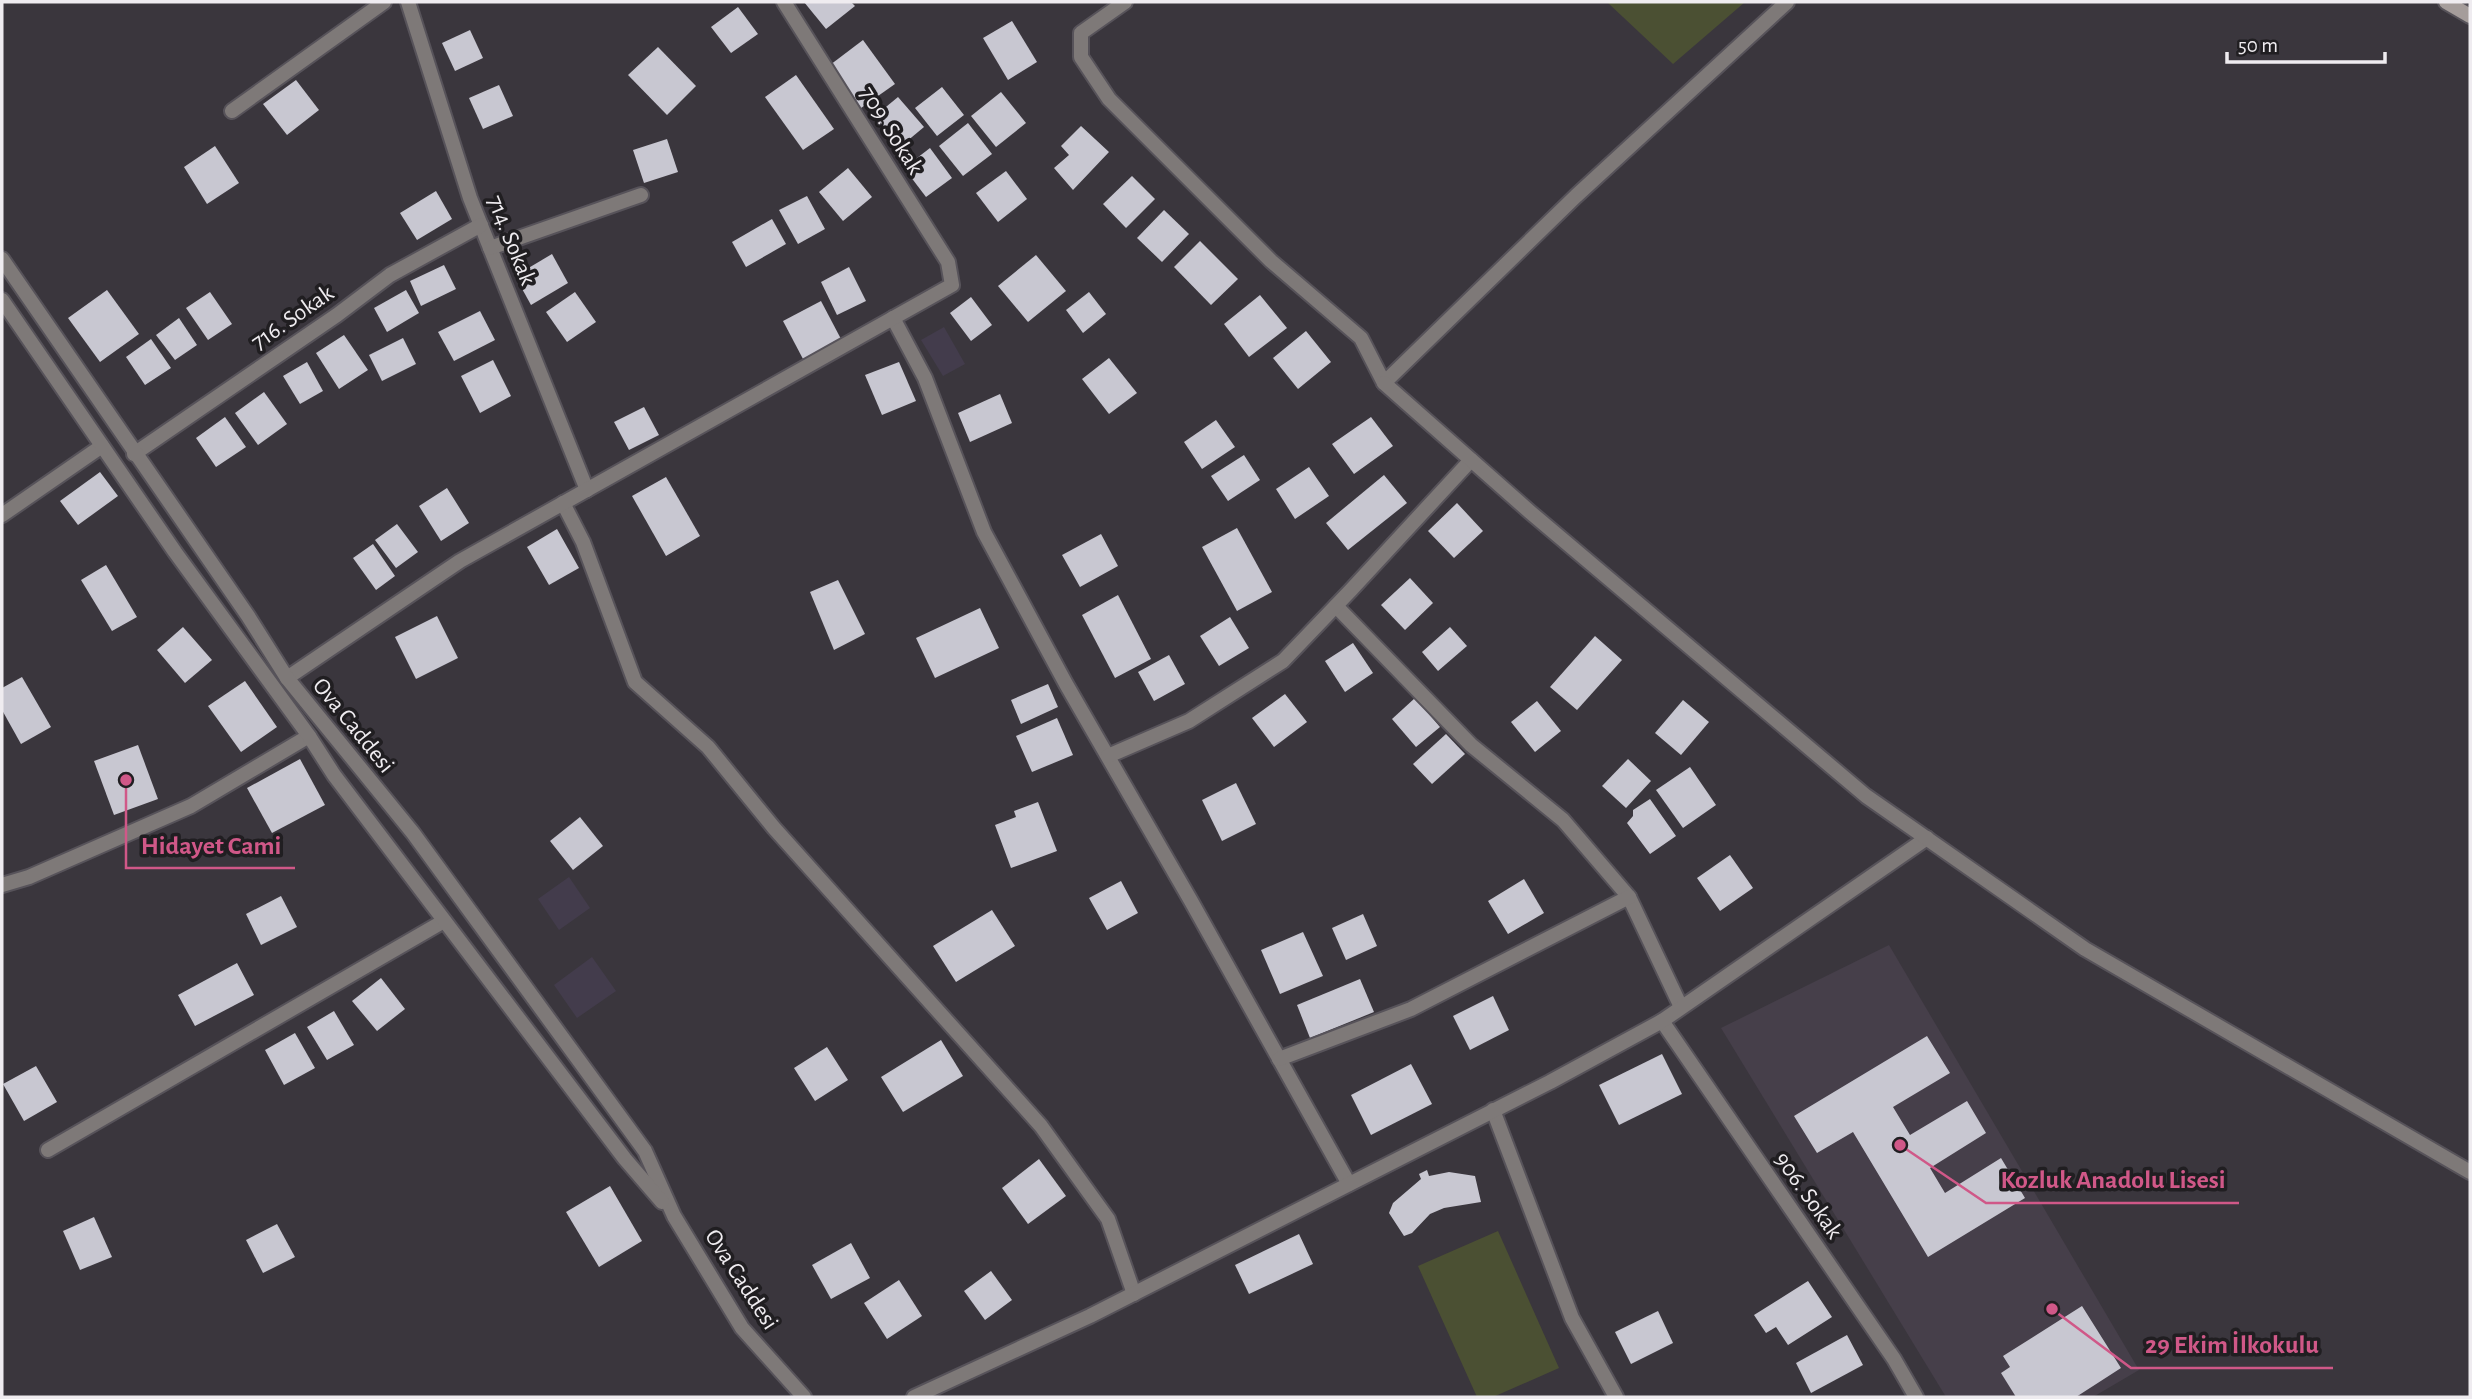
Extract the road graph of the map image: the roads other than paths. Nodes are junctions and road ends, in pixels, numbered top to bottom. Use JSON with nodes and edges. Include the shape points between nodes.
{"nodes":[{"id":1,"x":384,"y":2,"type":"edge"},
{"id":2,"x":408,"y":2,"type":"edge"},
{"id":3,"x":784,"y":2,"type":"edge"},
{"id":4,"x":1125,"y":2,"type":"edge"},
{"id":5,"x":1787,"y":2,"type":"edge"},
{"id":6,"x":2446,"y":2,"type":"edge"},
{"id":7,"x":2470,"y":16,"type":"edge"},
{"id":8,"x":232,"y":111,"type":"dead end"},
{"id":9,"x":641,"y":195,"type":"dead end"},
{"id":10,"x":481,"y":225,"type":"junction"},
{"id":11,"x":490,"y":248,"type":"junction"},
{"id":12,"x":2,"y":260,"type":"edge"},
{"id":13,"x":2,"y":300,"type":"edge"},
{"id":14,"x":893,"y":318,"type":"junction"},
{"id":15,"x":1384,"y":383,"type":"junction"},
{"id":16,"x":102,"y":446,"type":"junction"},
{"id":17,"x":134,"y":454,"type":"junction"},
{"id":18,"x":1471,"y":460,"type":"junction"},
{"id":19,"x":587,"y":490,"type":"junction"},
{"id":20,"x":564,"y":503,"type":"junction"},
{"id":21,"x":2,"y":515,"type":"edge"},
{"id":22,"x":1336,"y":606,"type":"junction"},
{"id":23,"x":287,"y":678,"type":"junction"},
{"id":24,"x":309,"y":736,"type":"junction"},
{"id":25,"x":1108,"y":756,"type":"junction"},
{"id":26,"x":1927,"y":838,"type":"junction"},
{"id":27,"x":2,"y":886,"type":"edge"},
{"id":28,"x":1629,"y":897,"type":"junction"},
{"id":29,"x":444,"y":920,"type":"junction"},
{"id":30,"x":1681,"y":1007,"type":"junction"},
{"id":31,"x":1661,"y":1021,"type":"junction"},
{"id":32,"x":1279,"y":1059,"type":"junction"},
{"id":33,"x":1493,"y":1111,"type":"junction"},
{"id":34,"x":48,"y":1150,"type":"dead end"},
{"id":35,"x":2470,"y":1172,"type":"edge"},
{"id":36,"x":1349,"y":1184,"type":"junction"},
{"id":37,"x":674,"y":1216,"type":"junction"},
{"id":38,"x":1134,"y":1294,"type":"junction"},
{"id":39,"x":804,"y":1397,"type":"edge"},
{"id":40,"x":914,"y":1397,"type":"edge"},
{"id":41,"x":1616,"y":1397,"type":"edge"},
{"id":42,"x":1916,"y":1397,"type":"edge"}],
"edges":[{"from":1,"to":8,"type":"street"},
{"from":2,"to":10,"type":"street","name":"714. Sokak"},
{"from":3,"to":14,"type":"street","name":"709. Sokak","via":[[948,262],[952,285]]},
{"from":4,"to":15,"type":"street","via":[[1081,33],[1081,57],[1109,99],[1271,261],[1361,338]]},
{"from":5,"to":15,"type":"street","via":[[1576,196]]},
{"from":6,"to":7,"type":"main road"},
{"from":9,"to":11,"type":"street"},
{"from":10,"to":11,"type":"street","name":"714. Sokak"},
{"from":10,"to":17,"type":"street","name":"716. Sokak","via":[[390,275]]},
{"from":11,"to":19,"type":"street","name":"714. Sokak"},
{"from":12,"to":17,"type":"street","name":"Ova Caddesi"},
{"from":13,"to":16,"type":"street","name":"Ova Caddesi"},
{"from":14,"to":19,"type":"street"},
{"from":14,"to":25,"type":"street","via":[[925,378],[984,532]]},
{"from":15,"to":18,"type":"street"},
{"from":16,"to":21,"type":"street"},
{"from":16,"to":24,"type":"street","name":"Ova Caddesi"},
{"from":17,"to":23,"type":"street","name":"Ova Caddesi"},
{"from":18,"to":22,"type":"street"},
{"from":18,"to":26,"type":"street","via":[[1866,796]]},
{"from":19,"to":20,"type":"street"},
{"from":20,"to":23,"type":"street","via":[[460,561]]},
{"from":20,"to":38,"type":"street","via":[[635,682],[708,747],[774,828],[1041,1126],[1108,1219]]},
{"from":22,"to":25,"type":"street","via":[[1283,661],[1189,721]]},
{"from":22,"to":28,"type":"street","via":[[1471,745],[1563,820]]},
{"from":23,"to":37,"type":"street","name":"Ova Caddesi","via":[[413,833],[645,1151]]},
{"from":24,"to":27,"type":"street","via":[[191,806]]},
{"from":24,"to":29,"type":"street","name":"Ova Caddesi"},
{"from":25,"to":32,"type":"street"},
{"from":26,"to":30,"type":"street"},
{"from":26,"to":35,"type":"street","via":[[2085,948]]},
{"from":28,"to":30,"type":"street"},
{"from":28,"to":32,"type":"street","via":[[1411,1009]]},
{"from":29,"to":34,"type":"street"},
{"from":29,"to":37,"type":"street","name":"Ova Caddesi","via":[[625,1159]]},
{"from":30,"to":31,"type":"street"},
{"from":31,"to":33,"type":"street"},
{"from":31,"to":42,"type":"street","name":"906. Sokak","via":[[1895,1359]]},
{"from":32,"to":36,"type":"street"},
{"from":33,"to":36,"type":"street"},
{"from":33,"to":41,"type":"street","via":[[1572,1318]]},
{"from":36,"to":38,"type":"street"},
{"from":37,"to":39,"type":"street","name":"Ova Caddesi","via":[[742,1328]]},
{"from":38,"to":40,"type":"street"}]}
